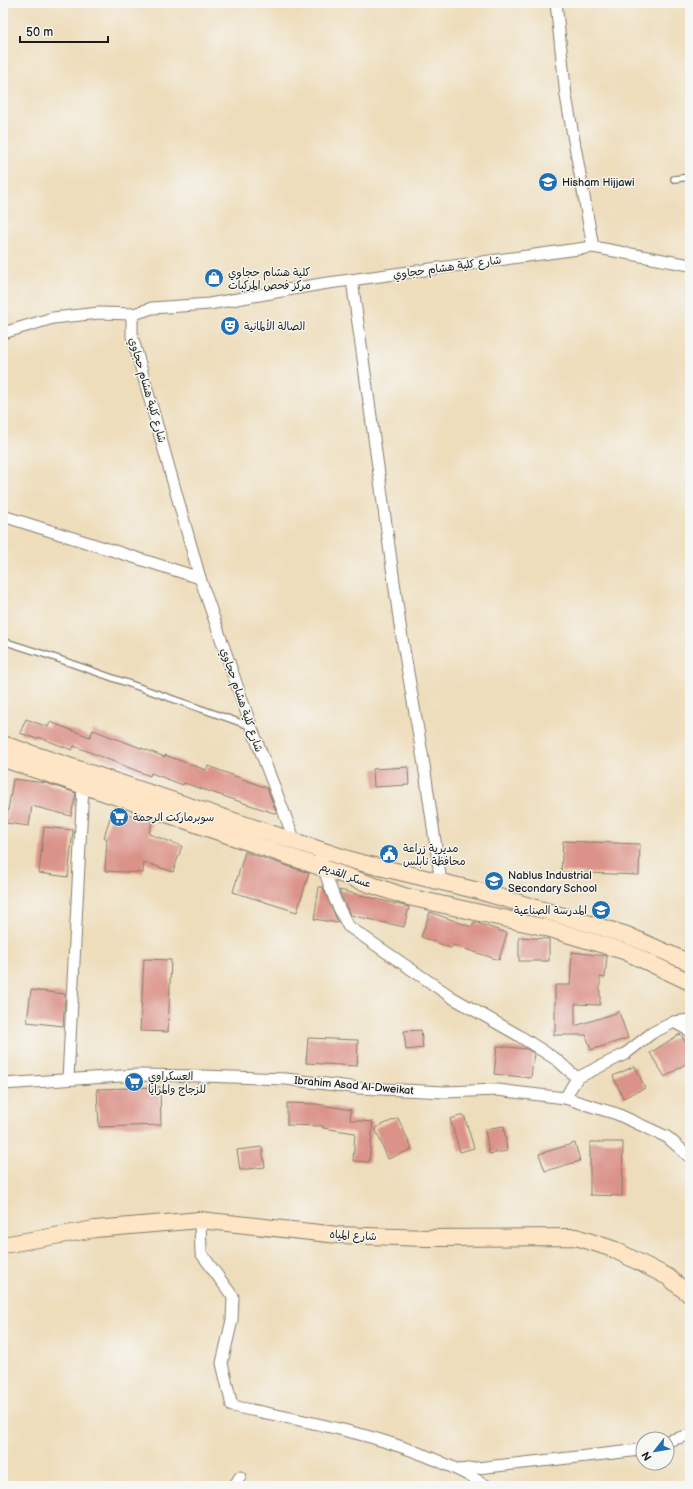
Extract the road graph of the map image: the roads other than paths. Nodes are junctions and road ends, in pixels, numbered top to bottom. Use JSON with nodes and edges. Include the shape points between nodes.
{"nodes":[{"id":1,"x":556,"y":3,"type":"edge"},
{"id":2,"x":690,"y":177,"type":"edge"},
{"id":3,"x":674,"y":179,"type":"dead end"},
{"id":4,"x":593,"y":247,"type":"junction"},
{"id":5,"x":690,"y":264,"type":"edge"},
{"id":6,"x":352,"y":280,"type":"junction"},
{"id":7,"x":134,"y":314,"type":"junction"},
{"id":8,"x":3,"y":333,"type":"edge"},
{"id":9,"x":3,"y":516,"type":"edge"},
{"id":10,"x":200,"y":578,"type":"junction"},
{"id":11,"x":3,"y":641,"type":"edge"},
{"id":12,"x":251,"y":726,"type":"junction"},
{"id":13,"x":3,"y":744,"type":"edge"},
{"id":14,"x":3,"y":759,"type":"edge"},
{"id":15,"x":88,"y":780,"type":"junction"},
{"id":16,"x":294,"y":841,"type":"junction"},
{"id":17,"x":319,"y":849,"type":"junction"},
{"id":18,"x":302,"y":860,"type":"junction"},
{"id":19,"x":323,"y":867,"type":"junction"},
{"id":20,"x":441,"y":882,"type":"junction"},
{"id":21,"x":690,"y":963,"type":"edge"},
{"id":22,"x":690,"y":982,"type":"edge"},
{"id":23,"x":690,"y":1020,"type":"edge"},
{"id":24,"x":674,"y":1022,"type":"junction"},
{"id":25,"x":690,"y":1031,"type":"edge"},
{"id":26,"x":577,"y":1078,"type":"junction"},
{"id":27,"x":68,"y":1079,"type":"junction"},
{"id":28,"x":3,"y":1084,"type":"edge"},
{"id":29,"x":565,"y":1098,"type":"junction"},
{"id":30,"x":690,"y":1157,"type":"edge"},
{"id":31,"x":200,"y":1220,"type":"junction"},
{"id":32,"x":3,"y":1245,"type":"edge"},
{"id":33,"x":690,"y":1295,"type":"edge"},
{"id":34,"x":690,"y":1435,"type":"edge"},
{"id":35,"x":675,"y":1439,"type":"edge"},
{"id":36,"x":635,"y":1450,"type":"edge"},
{"id":37,"x":459,"y":1470,"type":"junction"},
{"id":38,"x":487,"y":1486,"type":"edge"}],
"edges":[{"from":1,"to":4,"type":"street","via":[[566,96]]},
{"from":2,"to":3,"type":"lane"},
{"from":4,"to":5,"type":"street","name":"شارع كلية هشام حجاوي"},
{"from":4,"to":6,"type":"street","name":"شارع كلية هشام حجاوي"},
{"from":6,"to":7,"type":"street","name":"شارع كلية هشام حجاوي","via":[[209,304],[152,308]]},
{"from":6,"to":20,"type":"street","via":[[401,632]]},
{"from":7,"to":8,"type":"street","via":[[99,313],[53,318]]},
{"from":7,"to":10,"type":"street","name":"شارع كلية هشام حجاوي","via":[[132,336]]},
{"from":9,"to":10,"type":"street"},
{"from":10,"to":12,"type":"street","name":"شارع كلية هشام حجاوي"},
{"from":11,"to":12,"type":"lane"},
{"from":12,"to":16,"type":"street","name":"شارع كلية هشام حجاوي"},
{"from":13,"to":15,"type":"street","name":"عسكر القديم"},
{"from":14,"to":15,"type":"street","name":"عسكر القديم"},
{"from":15,"to":16,"type":"street","name":"عسكر القديم"},
{"from":15,"to":18,"type":"street","name":"عسكر القديم"},
{"from":15,"to":27,"type":"street"},
{"from":16,"to":17,"type":"street","name":"عسكر القديم"},
{"from":16,"to":18,"type":"street","name":"شارع كلية هشام حجاوي"},
{"from":17,"to":19,"type":"street"},
{"from":17,"to":20,"type":"street","name":"عسكر القديم"},
{"from":18,"to":19,"type":"street","name":"عسكر القديم"},
{"from":19,"to":22,"type":"street","name":"عسكر القديم","via":[[404,896],[543,927],[624,950]]},
{"from":19,"to":26,"type":"street","via":[[343,918],[351,929],[453,998],[558,1060]]},
{"from":20,"to":21,"type":"street","name":"عسكر القديم","via":[[627,935]]},
{"from":23,"to":24,"type":"street"},
{"from":24,"to":25,"type":"street"},
{"from":24,"to":26,"type":"street","via":[[652,1033],[624,1054]]},
{"from":26,"to":29,"type":"street"},
{"from":27,"to":28,"type":"street","name":"Ibrahim Asad Al-Dweikat"},
{"from":27,"to":29,"type":"street","name":"Ibrahim Asad Al-Dweikat","via":[[136,1075],[210,1076],[286,1079],[359,1088],[445,1092],[497,1090]]},
{"from":29,"to":30,"type":"street","name":"Ibrahim Asad Al-Dweikat","via":[[617,1114],[667,1137]]},
{"from":31,"to":32,"type":"street","name":"شارع المياه","via":[[95,1229]]},
{"from":31,"to":33,"type":"street","name":"شارع المياه","via":[[338,1235],[427,1238],[576,1237],[613,1249],[668,1277]]},
{"from":31,"to":37,"type":"street","via":[[201,1253],[232,1297],[232,1320],[222,1363],[232,1406],[337,1428],[410,1450]]},
{"from":34,"to":35,"type":"street"},
{"from":36,"to":37,"type":"street"},
{"from":37,"to":38,"type":"street"}]}
